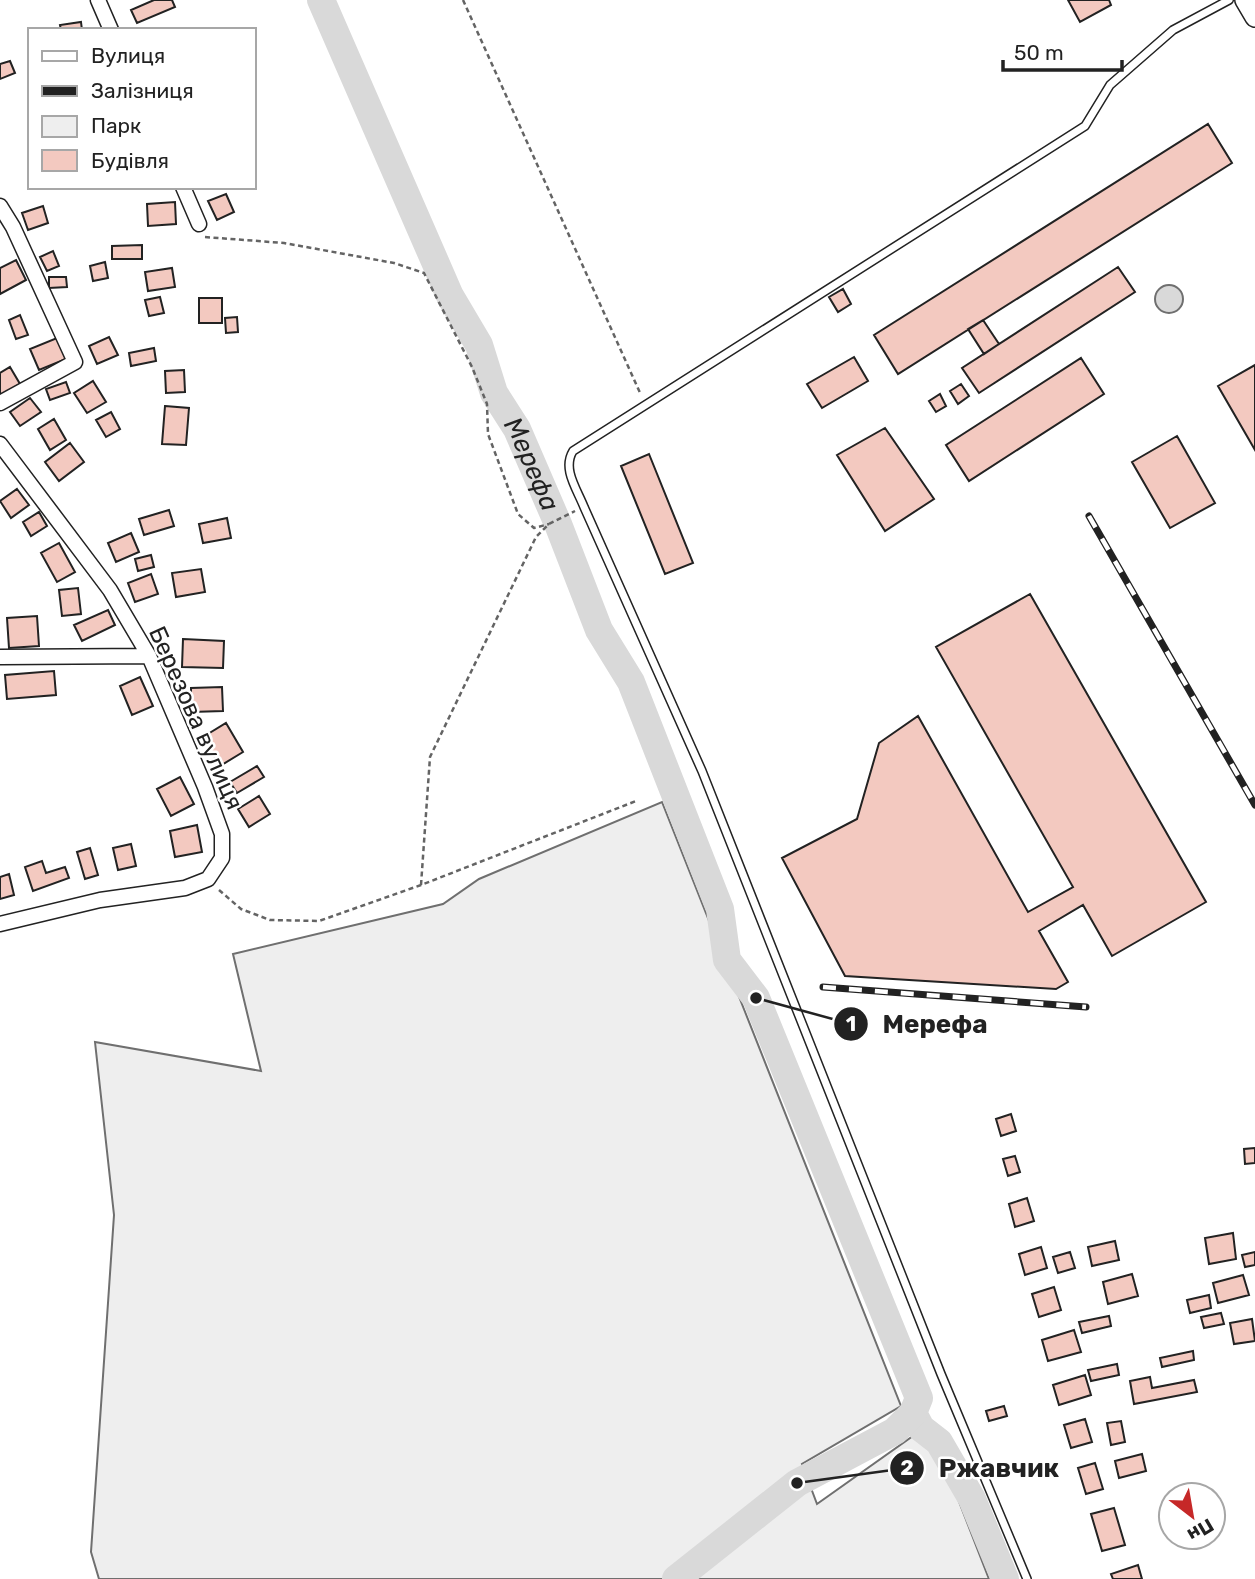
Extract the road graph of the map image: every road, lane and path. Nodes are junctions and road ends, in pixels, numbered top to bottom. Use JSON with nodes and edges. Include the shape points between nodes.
{"nodes":[{"id":1,"x":98,"y":0,"type":"edge"},
{"id":2,"x":463,"y":0,"type":"edge"},
{"id":3,"x":1229,"y":0,"type":"edge"},
{"id":4,"x":1245,"y":0,"type":"edge"},
{"id":5,"x":1255,"y":17,"type":"edge"},
{"id":6,"x":110,"y":28,"type":"edge"},
{"id":7,"x":184,"y":189,"type":"edge"},
{"id":8,"x":0,"y":206,"type":"edge"},
{"id":9,"x":199,"y":224,"type":"joint"},
{"id":10,"x":0,"y":403,"type":"edge"},
{"id":11,"x":645,"y":404,"type":"junction"},
{"id":12,"x":0,"y":444,"type":"edge"},
{"id":13,"x":563,"y":516,"type":"dead end"},
{"id":14,"x":549,"y":524,"type":"junction"},
{"id":15,"x":149,"y":656,"type":"junction"},
{"id":16,"x":0,"y":657,"type":"edge"},
{"id":17,"x":636,"y":802,"type":"dead end"},
{"id":18,"x":208,"y":880,"type":"junction"},
{"id":19,"x":421,"y":884,"type":"junction"},
{"id":20,"x":0,"y":924,"type":"edge"},
{"id":21,"x":1027,"y":1579,"type":"edge"}],
"edges":[{"from":1,"to":6,"type":"street"},
{"from":2,"to":11,"type":"path"},
{"from":3,"to":11,"type":"lane","via":[[1173,30],[1110,85],[1085,126]]},
{"from":4,"to":5,"type":"street"},
{"from":7,"to":9,"type":"street"},
{"from":8,"to":10,"type":"street","via":[[75,362]]},
{"from":9,"to":14,"type":"path","via":[[205,238],[284,243],[424,273],[487,404],[488,433],[518,513],[534,528]]},
{"from":11,"to":21,"type":"lane","via":[[573,451],[568,467],[702,771]]},
{"from":12,"to":15,"type":"street","name":"Березова вулиця","via":[[110,590]]},
{"from":13,"to":14,"type":"path"},
{"from":14,"to":19,"type":"path","via":[[536,537],[430,757]]},
{"from":15,"to":16,"type":"street"},
{"from":15,"to":18,"type":"street","name":"Березова вулиця","via":[[222,834],[222,858]]},
{"from":17,"to":19,"type":"path"},
{"from":18,"to":19,"type":"path","via":[[241,909],[270,920],[319,921]]},
{"from":18,"to":20,"type":"street"}]}
